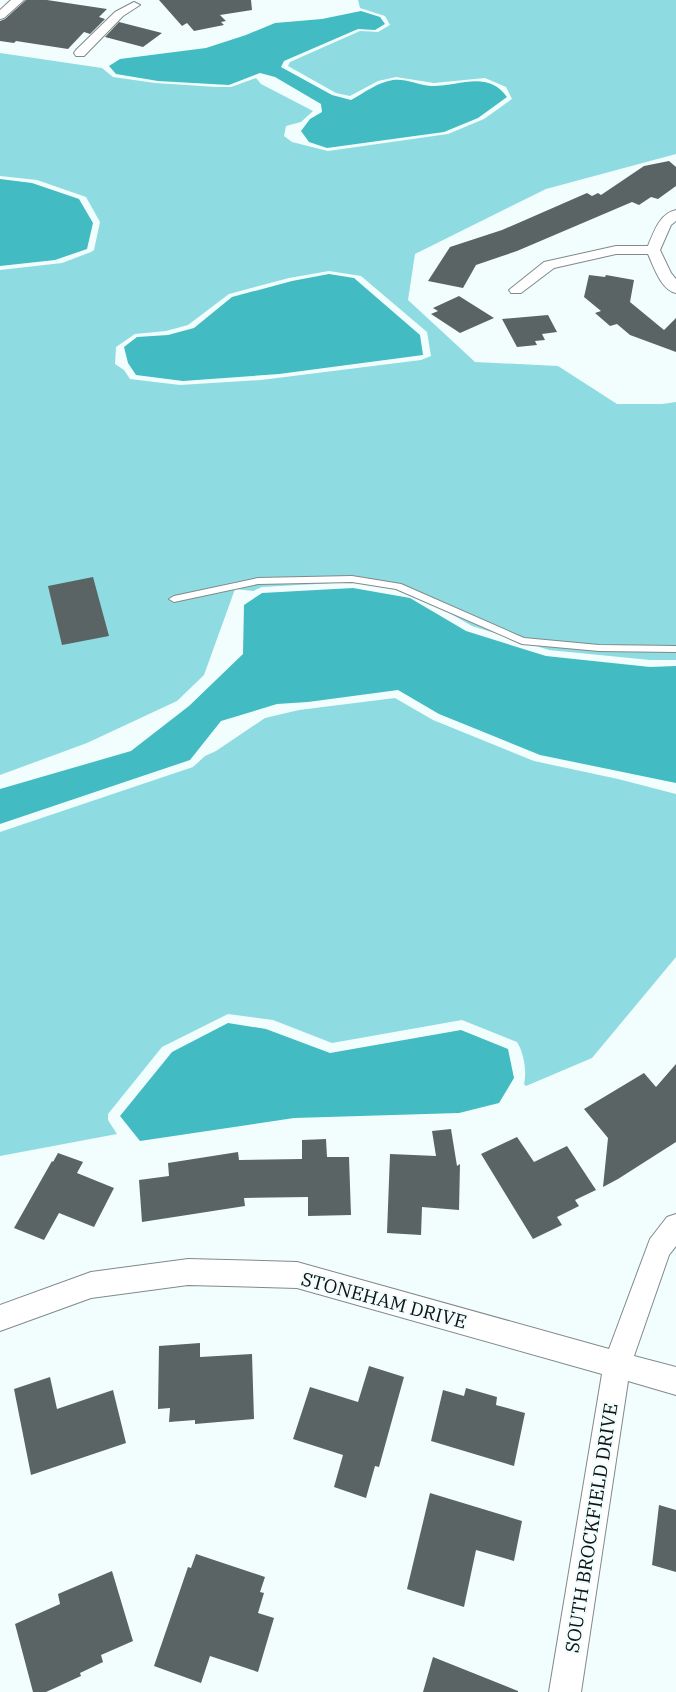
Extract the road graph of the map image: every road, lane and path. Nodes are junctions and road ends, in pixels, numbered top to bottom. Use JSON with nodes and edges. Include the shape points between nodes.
{"nodes":[{"id":1,"x":18,"y":0,"type":"edge"},
{"id":2,"x":135,"y":5,"type":"edge"},
{"id":3,"x":0,"y":16,"type":"edge"},
{"id":4,"x":80,"y":53,"type":"dead end"},
{"id":5,"x":676,"y":214,"type":"edge"},
{"id":6,"x":653,"y":250,"type":"junction"},
{"id":7,"x":676,"y":288,"type":"edge"},
{"id":8,"x":516,"y":290,"type":"dead end"},
{"id":9,"x":174,"y":599,"type":"dead end"},
{"id":10,"x":676,"y":649,"type":"edge"},
{"id":11,"x":676,"y":1226,"type":"edge"},
{"id":12,"x":0,"y":1318,"type":"edge"},
{"id":13,"x":617,"y":1364,"type":"junction"},
{"id":14,"x":676,"y":1381,"type":"edge"},
{"id":15,"x":565,"y":1692,"type":"edge"}],
"edges":[{"from":1,"to":3,"type":"street"},
{"from":2,"to":4,"type":"street","via":[[119,14]]},
{"from":5,"to":6,"type":"street","via":[[665,223]]},
{"from":6,"to":7,"type":"street","via":[[664,274]]},
{"from":6,"to":8,"type":"street","via":[[616,250],[549,266]]},
{"from":9,"to":10,"type":"lane","via":[[258,581],[352,579],[398,586],[522,641],[599,648]]},
{"from":11,"to":13,"type":"street","name":"SOUTH BROCKFIELD DRIVE","via":[[660,1248]]},
{"from":12,"to":13,"type":"street","name":"STONEHAM DRIVE","via":[[91,1285],[188,1272],[297,1275]]},
{"from":13,"to":14,"type":"street","name":"STONEHAM DRIVE"},
{"from":13,"to":15,"type":"street","name":"SOUTH BROCKFIELD DRIVE"}]}
